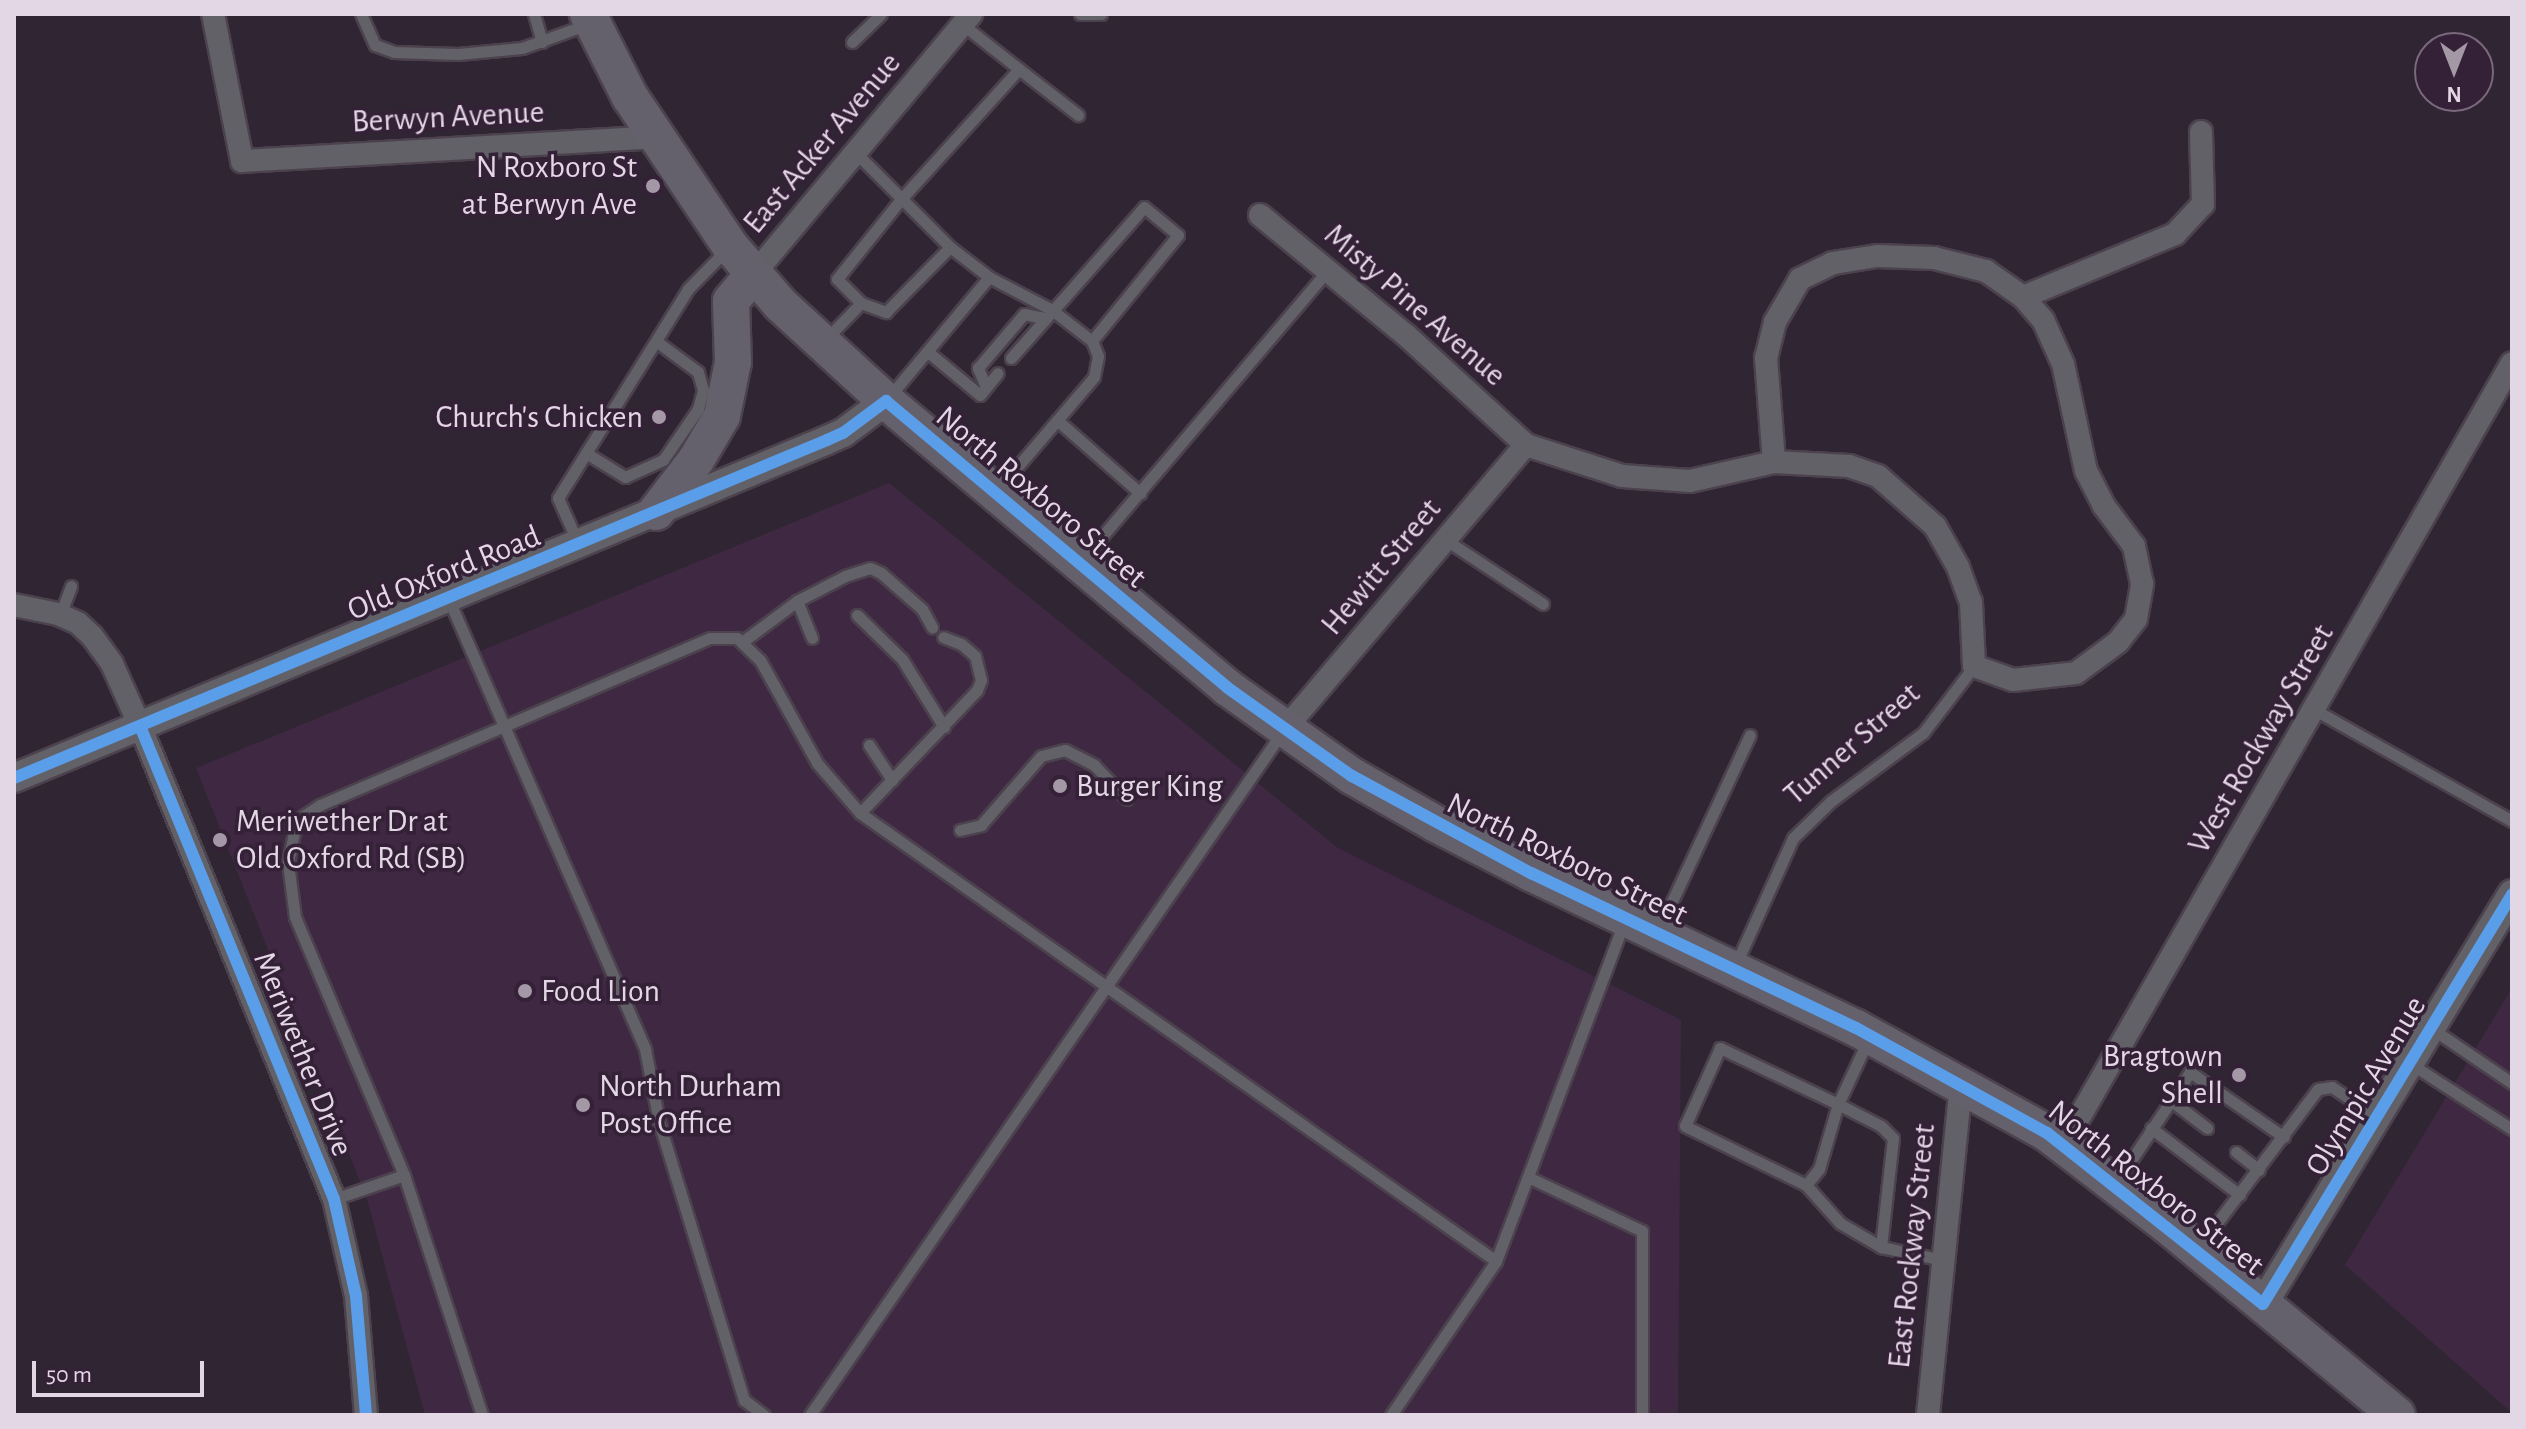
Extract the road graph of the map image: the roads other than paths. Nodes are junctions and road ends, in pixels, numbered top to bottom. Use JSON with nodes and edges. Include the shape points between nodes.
{"nodes":[{"id":1,"x":213,"y":14,"type":"edge"},
{"id":2,"x":361,"y":14,"type":"edge"},
{"id":3,"x":534,"y":14,"type":"edge"},
{"id":4,"x":881,"y":14,"type":"edge"},
{"id":5,"x":1080,"y":14,"type":"edge"},
{"id":6,"x":1101,"y":14,"type":"edge"},
{"id":7,"x":590,"y":18,"type":"edge"},
{"id":8,"x":966,"y":19,"type":"edge"},
{"id":9,"x":542,"y":42,"type":"junction"},
{"id":10,"x":852,"y":42,"type":"dead end"},
{"id":11,"x":1019,"y":69,"type":"junction"},
{"id":12,"x":1078,"y":115,"type":"dead end"},
{"id":13,"x":2201,"y":132,"type":"dead end"},
{"id":14,"x":657,"y":137,"type":"junction"},
{"id":15,"x":856,"y":153,"type":"junction"},
{"id":16,"x":902,"y":198,"type":"junction"},
{"id":17,"x":1260,"y":215,"type":"dead end"},
{"id":18,"x":730,"y":246,"type":"junction"},
{"id":19,"x":950,"y":247,"type":"junction"},
{"id":20,"x":1327,"y":271,"type":"junction"},
{"id":21,"x":753,"y":275,"type":"junction"},
{"id":22,"x":989,"y":277,"type":"junction"},
{"id":23,"x":2023,"y":297,"type":"junction"},
{"id":24,"x":861,"y":303,"type":"junction"},
{"id":25,"x":1048,"y":314,"type":"junction"},
{"id":26,"x":656,"y":341,"type":"junction"},
{"id":27,"x":1092,"y":341,"type":"junction"},
{"id":28,"x":822,"y":344,"type":"junction"},
{"id":29,"x":928,"y":352,"type":"junction"},
{"id":30,"x":1011,"y":358,"type":"dead end"},
{"id":31,"x":2512,"y":363,"type":"edge"},
{"id":32,"x":998,"y":373,"type":"dead end"},
{"id":33,"x":986,"y":387,"type":"junction"},
{"id":34,"x":886,"y":401,"type":"junction"},
{"id":35,"x":1057,"y":420,"type":"junction"},
{"id":36,"x":1526,"y":445,"type":"junction"},
{"id":37,"x":586,"y":453,"type":"junction"},
{"id":38,"x":1774,"y":462,"type":"junction"},
{"id":39,"x":991,"y":489,"type":"junction"},
{"id":40,"x":1140,"y":493,"type":"junction"},
{"id":41,"x":656,"y":512,"type":"junction"},
{"id":42,"x":1446,"y":540,"type":"junction"},
{"id":43,"x":578,"y":545,"type":"junction"},
{"id":44,"x":1079,"y":563,"type":"junction"},
{"id":45,"x":71,"y":586,"type":"dead end"},
{"id":46,"x":449,"y":599,"type":"junction"},
{"id":47,"x":797,"y":601,"type":"junction"},
{"id":48,"x":1543,"y":604,"type":"dead end"},
{"id":49,"x":14,"y":605,"type":"edge"},
{"id":50,"x":60,"y":615,"type":"junction"},
{"id":51,"x":857,"y":615,"type":"dead end"},
{"id":52,"x":936,"y":622,"type":"dead end"},
{"id":53,"x":947,"y":632,"type":"dead end"},
{"id":54,"x":812,"y":638,"type":"dead end"},
{"id":55,"x":742,"y":642,"type":"junction"},
{"id":56,"x":1974,"y":666,"type":"junction"},
{"id":57,"x":2315,"y":710,"type":"junction"},
{"id":58,"x":506,"y":724,"type":"junction"},
{"id":59,"x":140,"y":726,"type":"junction"},
{"id":60,"x":944,"y":727,"type":"junction"},
{"id":61,"x":1284,"y":730,"type":"junction"},
{"id":62,"x":1750,"y":735,"type":"dead end"},
{"id":63,"x":869,"y":745,"type":"dead end"},
{"id":64,"x":14,"y":778,"type":"edge"},
{"id":65,"x":892,"y":780,"type":"junction"},
{"id":66,"x":1127,"y":799,"type":"dead end"},
{"id":67,"x":860,"y":813,"type":"junction"},
{"id":68,"x":2512,"y":821,"type":"edge"},
{"id":69,"x":960,"y":830,"type":"dead end"},
{"id":70,"x":2512,"y":894,"type":"edge"},
{"id":71,"x":1641,"y":926,"type":"junction"},
{"id":72,"x":1733,"y":970,"type":"junction"},
{"id":73,"x":1107,"y":986,"type":"junction"},
{"id":74,"x":2431,"y":1028,"type":"junction"},
{"id":75,"x":1870,"y":1036,"type":"junction"},
{"id":76,"x":2410,"y":1064,"type":"junction"},
{"id":77,"x":1961,"y":1083,"type":"junction"},
{"id":78,"x":2512,"y":1083,"type":"edge"},
{"id":79,"x":2169,"y":1099,"type":"junction"},
{"id":80,"x":1838,"y":1104,"type":"junction"},
{"id":81,"x":2378,"y":1117,"type":"junction"},
{"id":82,"x":2151,"y":1128,"type":"junction"},
{"id":83,"x":2207,"y":1128,"type":"dead end"},
{"id":84,"x":2512,"y":1129,"type":"edge"},
{"id":85,"x":2284,"y":1137,"type":"junction"},
{"id":86,"x":2064,"y":1144,"type":"junction"},
{"id":87,"x":2236,"y":1152,"type":"dead end"},
{"id":88,"x":2259,"y":1170,"type":"junction"},
{"id":89,"x":404,"y":1175,"type":"junction"},
{"id":90,"x":1528,"y":1177,"type":"junction"},
{"id":91,"x":2115,"y":1184,"type":"junction"},
{"id":92,"x":1806,"y":1185,"type":"junction"},
{"id":93,"x":2240,"y":1195,"type":"junction"},
{"id":94,"x":334,"y":1199,"type":"junction"},
{"id":95,"x":1881,"y":1247,"type":"junction"},
{"id":96,"x":2197,"y":1249,"type":"junction"},
{"id":97,"x":1943,"y":1260,"type":"junction"},
{"id":98,"x":1496,"y":1261,"type":"junction"},
{"id":99,"x":2263,"y":1304,"type":"junction"},
{"id":100,"x":366,"y":1415,"type":"edge"},
{"id":101,"x":482,"y":1415,"type":"edge"},
{"id":102,"x":764,"y":1415,"type":"edge"},
{"id":103,"x":810,"y":1415,"type":"edge"},
{"id":104,"x":1391,"y":1415,"type":"edge"},
{"id":105,"x":1642,"y":1415,"type":"edge"},
{"id":106,"x":1928,"y":1415,"type":"edge"},
{"id":107,"x":2397,"y":1415,"type":"edge"}],
"edges":[{"from":1,"to":14,"type":"street","name":"Berwyn Avenue","via":[[242,161]]},
{"from":2,"to":9,"type":"lane","via":[[375,45],[394,52],[458,54]]},
{"from":3,"to":9,"type":"lane"},
{"from":4,"to":10,"type":"lane"},
{"from":5,"to":6,"type":"lane"},
{"from":7,"to":9,"type":"lane"},
{"from":7,"to":14,"type":"main road","name":"North Roxboro Street"},
{"from":8,"to":11,"type":"lane"},
{"from":8,"to":15,"type":"street","name":"East Acker Avenue"},
{"from":11,"to":12,"type":"lane"},
{"from":11,"to":16,"type":"lane"},
{"from":13,"to":23,"type":"street","via":[[2203,204],[2175,234]]},
{"from":14,"to":18,"type":"main road","name":"North Roxboro Street"},
{"from":15,"to":16,"type":"lane"},
{"from":15,"to":21,"type":"street","name":"East Acker Avenue"},
{"from":16,"to":19,"type":"lane"},
{"from":16,"to":24,"type":"lane","via":[[837,279]]},
{"from":17,"to":20,"type":"street","name":"Misty Pine Avenue"},
{"from":18,"to":21,"type":"main road","name":"North Roxboro Street"},
{"from":18,"to":26,"type":"lane","via":[[688,289]]},
{"from":19,"to":22,"type":"lane"},
{"from":19,"to":24,"type":"lane","via":[[886,312]]},
{"from":20,"to":36,"type":"street","name":"Misty Pine Avenue"},
{"from":20,"to":40,"type":"lane"},
{"from":21,"to":28,"type":"main road","name":"North Roxboro Street"},
{"from":21,"to":41,"type":"main road","via":[[731,301],[733,362],[722,416]]},
{"from":22,"to":25,"type":"lane"},
{"from":22,"to":29,"type":"lane"},
{"from":23,"to":38,"type":"street","via":[[1986,271],[1934,258],[1877,256],[1833,263],[1800,279],[1775,322],[1766,358]]},
{"from":23,"to":56,"type":"street","via":[[2043,320],[2063,364],[2086,471],[2134,546],[2142,584],[2136,619],[2118,642],[2076,673],[2013,680]]},
{"from":24,"to":28,"type":"lane"},
{"from":25,"to":27,"type":"lane"},
{"from":25,"to":27,"type":"lane","via":[[1144,207],[1178,235]]},
{"from":25,"to":30,"type":"lane"},
{"from":25,"to":33,"type":"lane","via":[[1024,314],[978,368]]},
{"from":26,"to":37,"type":"lane"},
{"from":26,"to":37,"type":"lane","via":[[698,372],[703,390],[698,409],[663,460],[625,477]]},
{"from":27,"to":35,"type":"lane","via":[[1098,356],[1094,377]]},
{"from":28,"to":34,"type":"main road","name":"North Roxboro Street"},
{"from":29,"to":33,"type":"lane","via":[[980,395]]},
{"from":29,"to":34,"type":"lane"},
{"from":31,"to":57,"type":"street","name":"West Rockway Street"},
{"from":32,"to":33,"type":"lane"},
{"from":34,"to":39,"type":"main road","name":"North Roxboro Street"},
{"from":34,"to":41,"type":"street","name":"Old Oxford Road","via":[[843,433]]},
{"from":35,"to":39,"type":"lane"},
{"from":35,"to":40,"type":"lane"},
{"from":36,"to":38,"type":"street","via":[[1622,476],[1690,481]]},
{"from":36,"to":42,"type":"street","name":"Hewitt Street"},
{"from":37,"to":43,"type":"lane","via":[[558,498]]},
{"from":38,"to":56,"type":"street","via":[[1849,466],[1878,476],[1935,526],[1971,602]]},
{"from":39,"to":44,"type":"main road","name":"North Roxboro Street"},
{"from":40,"to":44,"type":"lane"},
{"from":41,"to":43,"type":"street","name":"Old Oxford Road"},
{"from":42,"to":48,"type":"lane"},
{"from":42,"to":61,"type":"street","name":"Hewitt Street"},
{"from":43,"to":46,"type":"street","name":"Old Oxford Road"},
{"from":44,"to":61,"type":"main road","name":"North Roxboro Street"},
{"from":45,"to":50,"type":"lane"},
{"from":46,"to":58,"type":"lane"},
{"from":46,"to":59,"type":"street","name":"Old Oxford Road"},
{"from":47,"to":52,"type":"lane","via":[[870,568]]},
{"from":47,"to":54,"type":"lane"},
{"from":47,"to":55,"type":"lane"},
{"from":49,"to":50,"type":"street"},
{"from":50,"to":59,"type":"street","name":"Meriwether Drive","via":[[78,623],[112,664]]},
{"from":51,"to":60,"type":"lane","via":[[902,659]]},
{"from":53,"to":60,"type":"lane","via":[[975,656],[981,680],[969,702]]},
{"from":55,"to":58,"type":"lane","via":[[710,638]]},
{"from":55,"to":67,"type":"lane","via":[[760,660],[817,763]]},
{"from":56,"to":72,"type":"lane","name":"Tunner Street","via":[[1923,733],[1831,801],[1793,838]]},
{"from":57,"to":68,"type":"lane"},
{"from":57,"to":86,"type":"street","name":"West Rockway Street"},
{"from":58,"to":89,"type":"lane","via":[[320,805],[303,816],[294,832],[288,863],[295,917]]},
{"from":58,"to":102,"type":"lane","via":[[645,1049],[659,1122],[744,1400]]},
{"from":59,"to":64,"type":"street","name":"Old Oxford Road"},
{"from":59,"to":94,"type":"street","name":"Meriwether Drive"},
{"from":60,"to":65,"type":"lane"},
{"from":61,"to":71,"type":"main road","name":"North Roxboro Street","via":[[1436,824]]},
{"from":61,"to":73,"type":"lane"},
{"from":62,"to":71,"type":"lane"},
{"from":63,"to":65,"type":"lane"},
{"from":65,"to":67,"type":"lane"},
{"from":66,"to":69,"type":"lane","via":[[1094,765],[1065,750],[1041,756],[981,825]]},
{"from":67,"to":73,"type":"lane"},
{"from":70,"to":74,"type":"street","name":"Olympic Avenue"},
{"from":71,"to":72,"type":"main road","name":"North Roxboro Street"},
{"from":71,"to":90,"type":"lane"},
{"from":72,"to":75,"type":"main road","name":"North Roxboro Street"},
{"from":73,"to":98,"type":"lane"},
{"from":73,"to":103,"type":"lane"},
{"from":74,"to":76,"type":"street","name":"Olympic Avenue"},
{"from":74,"to":78,"type":"lane"},
{"from":75,"to":77,"type":"main road","name":"North Roxboro Street"},
{"from":75,"to":80,"type":"lane"},
{"from":76,"to":81,"type":"street","name":"Olympic Avenue"},
{"from":76,"to":84,"type":"lane"},
{"from":77,"to":86,"type":"main road","name":"North Roxboro Street"},
{"from":77,"to":97,"type":"street","name":"East Rockway Street"},
{"from":79,"to":82,"type":"lane"},
{"from":79,"to":83,"type":"lane"},
{"from":79,"to":85,"type":"lane","via":[[2190,1072]]},
{"from":80,"to":92,"type":"lane","via":[[1819,1169]]},
{"from":80,"to":92,"type":"lane","via":[[1720,1048],[1685,1126]]},
{"from":80,"to":95,"type":"lane","via":[[1893,1138]]},
{"from":81,"to":85,"type":"lane","via":[[2332,1087],[2318,1089]]},
{"from":81,"to":99,"type":"street","name":"Olympic Avenue"},
{"from":82,"to":91,"type":"lane"},
{"from":82,"to":93,"type":"lane"},
{"from":85,"to":88,"type":"lane"},
{"from":86,"to":91,"type":"main road","name":"North Roxboro Street"},
{"from":87,"to":88,"type":"lane"},
{"from":88,"to":93,"type":"lane"},
{"from":89,"to":94,"type":"lane"},
{"from":89,"to":101,"type":"lane"},
{"from":90,"to":98,"type":"lane"},
{"from":90,"to":105,"type":"lane","via":[[1642,1231]]},
{"from":91,"to":96,"type":"main road","name":"North Roxboro Street"},
{"from":92,"to":95,"type":"lane","via":[[1840,1223]]},
{"from":93,"to":96,"type":"lane"},
{"from":94,"to":100,"type":"street","name":"Meriwether Drive","via":[[356,1296]]},
{"from":95,"to":97,"type":"lane"},
{"from":96,"to":99,"type":"main road","name":"North Roxboro Street"},
{"from":97,"to":106,"type":"street","name":"East Rockway Street"},
{"from":98,"to":104,"type":"lane"},
{"from":99,"to":107,"type":"main road","name":"North Roxboro Street"}]}
